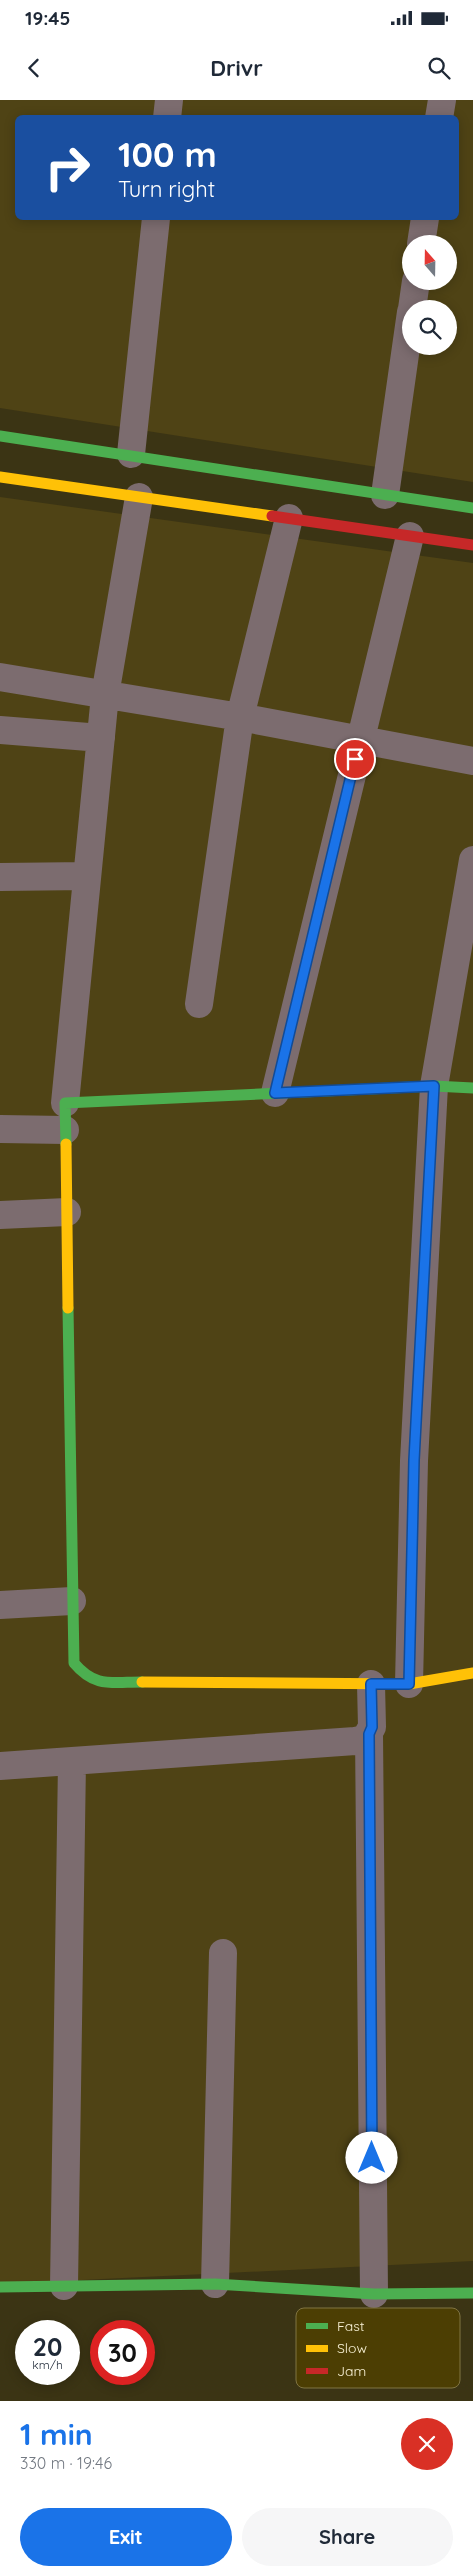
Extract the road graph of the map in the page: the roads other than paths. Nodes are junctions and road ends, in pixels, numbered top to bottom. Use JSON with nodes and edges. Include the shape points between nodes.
{"nodes":[{"id":1,"x":169,"y":100,"type":"edge"},
{"id":2,"x":442,"y":100,"type":"edge"},
{"id":3,"x":167,"y":115,"type":"edge"},
{"id":4,"x":440,"y":115,"type":"edge"},
{"id":5,"x":156,"y":220,"type":"edge"},
{"id":6,"x":425,"y":220,"type":"edge"},
{"id":7,"x":422,"y":235,"type":"edge"},
{"id":8,"x":405,"y":355,"type":"edge"},
{"id":9,"x":0,"y":436,"type":"edge"},
{"id":10,"x":131,"y":454,"type":"junction"},
{"id":11,"x":0,"y":477,"type":"edge"},
{"id":12,"x":385,"y":495,"type":"junction"},
{"id":13,"x":139,"y":497,"type":"junction"},
{"id":14,"x":473,"y":508,"type":"edge"},
{"id":15,"x":289,"y":518,"type":"junction"},
{"id":16,"x":410,"y":536,"type":"junction"},
{"id":17,"x":473,"y":545,"type":"edge"},
{"id":18,"x":0,"y":677,"type":"edge"},
{"id":19,"x":105,"y":695,"type":"junction"},
{"id":20,"x":240,"y":717,"type":"junction"},
{"id":21,"x":0,"y":730,"type":"edge"},
{"id":22,"x":101,"y":738,"type":"junction"},
{"id":23,"x":359,"y":740,"type":"junction"},
{"id":24,"x":473,"y":761,"type":"edge"},
{"id":25,"x":473,"y":860,"type":"edge"},
{"id":26,"x":87,"y":876,"type":"junction"},
{"id":27,"x":0,"y":877,"type":"edge"},
{"id":28,"x":199,"y":1004,"type":"dead end"},
{"id":29,"x":434,"y":1086,"type":"junction"},
{"id":30,"x":473,"y":1088,"type":"edge"},
{"id":31,"x":275,"y":1093,"type":"junction"},
{"id":32,"x":65,"y":1103,"type":"junction"},
{"id":33,"x":0,"y":1129,"type":"edge"},
{"id":34,"x":65,"y":1130,"type":"junction"},
{"id":35,"x":66,"y":1212,"type":"junction"},
{"id":36,"x":0,"y":1215,"type":"edge"},
{"id":37,"x":72,"y":1601,"type":"junction"},
{"id":38,"x":0,"y":1605,"type":"edge"},
{"id":39,"x":473,"y":1674,"type":"edge"},
{"id":40,"x":371,"y":1684,"type":"junction"},
{"id":41,"x":409,"y":1684,"type":"junction"},
{"id":42,"x":369,"y":1734,"type":"junction"},
{"id":43,"x":72,"y":1762,"type":"junction"},
{"id":44,"x":0,"y":1766,"type":"edge"},
{"id":45,"x":223,"y":1952,"type":"dead end"},
{"id":46,"x":215,"y":2284,"type":"junction"},
{"id":47,"x":0,"y":2286,"type":"edge"},
{"id":48,"x":64,"y":2286,"type":"junction"},
{"id":49,"x":473,"y":2293,"type":"edge"},
{"id":50,"x":374,"y":2294,"type":"junction"}],
"edges":[{"from":1,"to":3,"type":"street"},
{"from":2,"to":4,"type":"street"},
{"from":5,"to":10,"type":"street"},
{"from":6,"to":7,"type":"street"},
{"from":8,"to":12,"type":"street"},
{"from":9,"to":10,"type":"main road"},
{"from":10,"to":12,"type":"main road"},
{"from":11,"to":13,"type":"main road"},
{"from":12,"to":14,"type":"main road"},
{"from":13,"to":15,"type":"main road"},
{"from":13,"to":19,"type":"street"},
{"from":15,"to":16,"type":"main road"},
{"from":15,"to":20,"type":"street"},
{"from":16,"to":17,"type":"main road"},
{"from":16,"to":23,"type":"street"},
{"from":18,"to":19,"type":"street"},
{"from":19,"to":20,"type":"street"},
{"from":19,"to":22,"type":"street"},
{"from":20,"to":23,"type":"street"},
{"from":20,"to":28,"type":"street"},
{"from":21,"to":22,"type":"street"},
{"from":22,"to":26,"type":"street"},
{"from":23,"to":24,"type":"street"},
{"from":23,"to":31,"type":"street"},
{"from":25,"to":29,"type":"street"},
{"from":26,"to":27,"type":"street"},
{"from":26,"to":32,"type":"street"},
{"from":29,"to":30,"type":"main road"},
{"from":29,"to":31,"type":"main road"},
{"from":29,"to":41,"type":"street","via":[[414,1460]]},
{"from":31,"to":32,"type":"main road"},
{"from":32,"to":34,"type":"main road"},
{"from":33,"to":34,"type":"street"},
{"from":34,"to":35,"type":"main road"},
{"from":35,"to":36,"type":"street"},
{"from":35,"to":37,"type":"main road"},
{"from":37,"to":38,"type":"street"},
{"from":37,"to":40,"type":"main road","via":[[74,1663],[85,1676],[101,1682]]},
{"from":39,"to":41,"type":"main road"},
{"from":40,"to":41,"type":"main road"},
{"from":40,"to":42,"type":"street","via":[[372,1727]]},
{"from":42,"to":43,"type":"street","via":[[355,1741]]},
{"from":42,"to":50,"type":"street"},
{"from":43,"to":44,"type":"street"},
{"from":43,"to":48,"type":"street"},
{"from":45,"to":46,"type":"street"},
{"from":46,"to":48,"type":"main road"},
{"from":46,"to":50,"type":"main road"},
{"from":47,"to":48,"type":"main road"},
{"from":49,"to":50,"type":"main road"}]}
